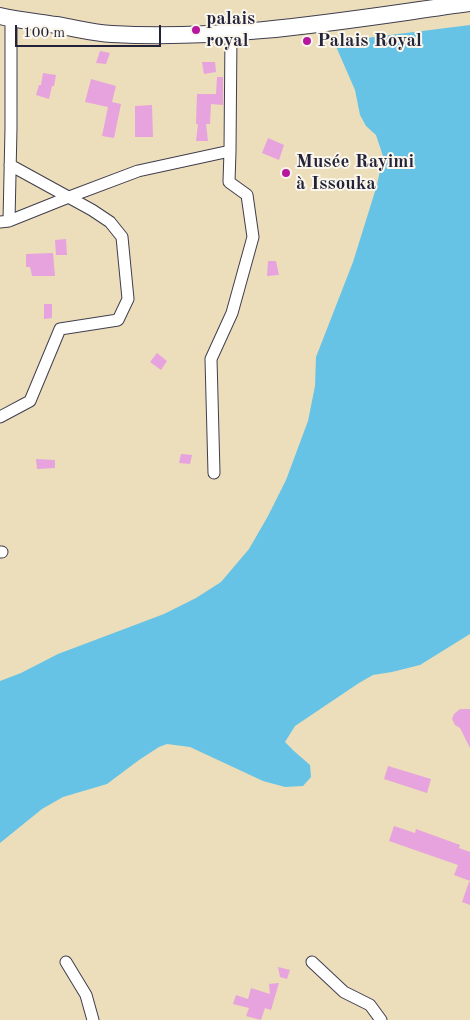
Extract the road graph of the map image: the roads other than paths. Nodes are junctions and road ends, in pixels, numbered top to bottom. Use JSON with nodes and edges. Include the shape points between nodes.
{"nodes":[{"id":1,"x":470,"y":3,"type":"edge"},
{"id":2,"x":5,"y":17,"type":"edge"},
{"id":3,"x":231,"y":33,"type":"junction"},
{"id":4,"x":5,"y":127,"type":"edge"},
{"id":5,"x":230,"y":151,"type":"junction"},
{"id":6,"x":10,"y":165,"type":"junction"},
{"id":7,"x":69,"y":197,"type":"junction"},
{"id":8,"x":5,"y":222,"type":"edge"},
{"id":9,"x":0,"y":417,"type":"edge"},
{"id":10,"x":214,"y":473,"type":"dead end"},
{"id":11,"x":66,"y":962,"type":"dead end"},
{"id":12,"x":312,"y":962,"type":"dead end"},
{"id":13,"x":93,"y":1020,"type":"edge"},
{"id":14,"x":381,"y":1020,"type":"edge"}],
"edges":[{"from":1,"to":3,"type":"street"},
{"from":2,"to":3,"type":"street","via":[[110,34]]},
{"from":2,"to":4,"type":"street"},
{"from":3,"to":5,"type":"street"},
{"from":4,"to":6,"type":"street"},
{"from":5,"to":7,"type":"street","via":[[138,171]]},
{"from":5,"to":10,"type":"street","via":[[229,182],[247,195],[253,237],[232,313],[211,359]]},
{"from":6,"to":7,"type":"street"},
{"from":6,"to":8,"type":"street"},
{"from":7,"to":8,"type":"street"},
{"from":7,"to":9,"type":"street","via":[[110,222],[122,237],[128,299],[118,320],[60,329],[30,401]]},
{"from":11,"to":13,"type":"street","via":[[86,995]]},
{"from":12,"to":14,"type":"street","via":[[344,992],[370,1005]]}]}
